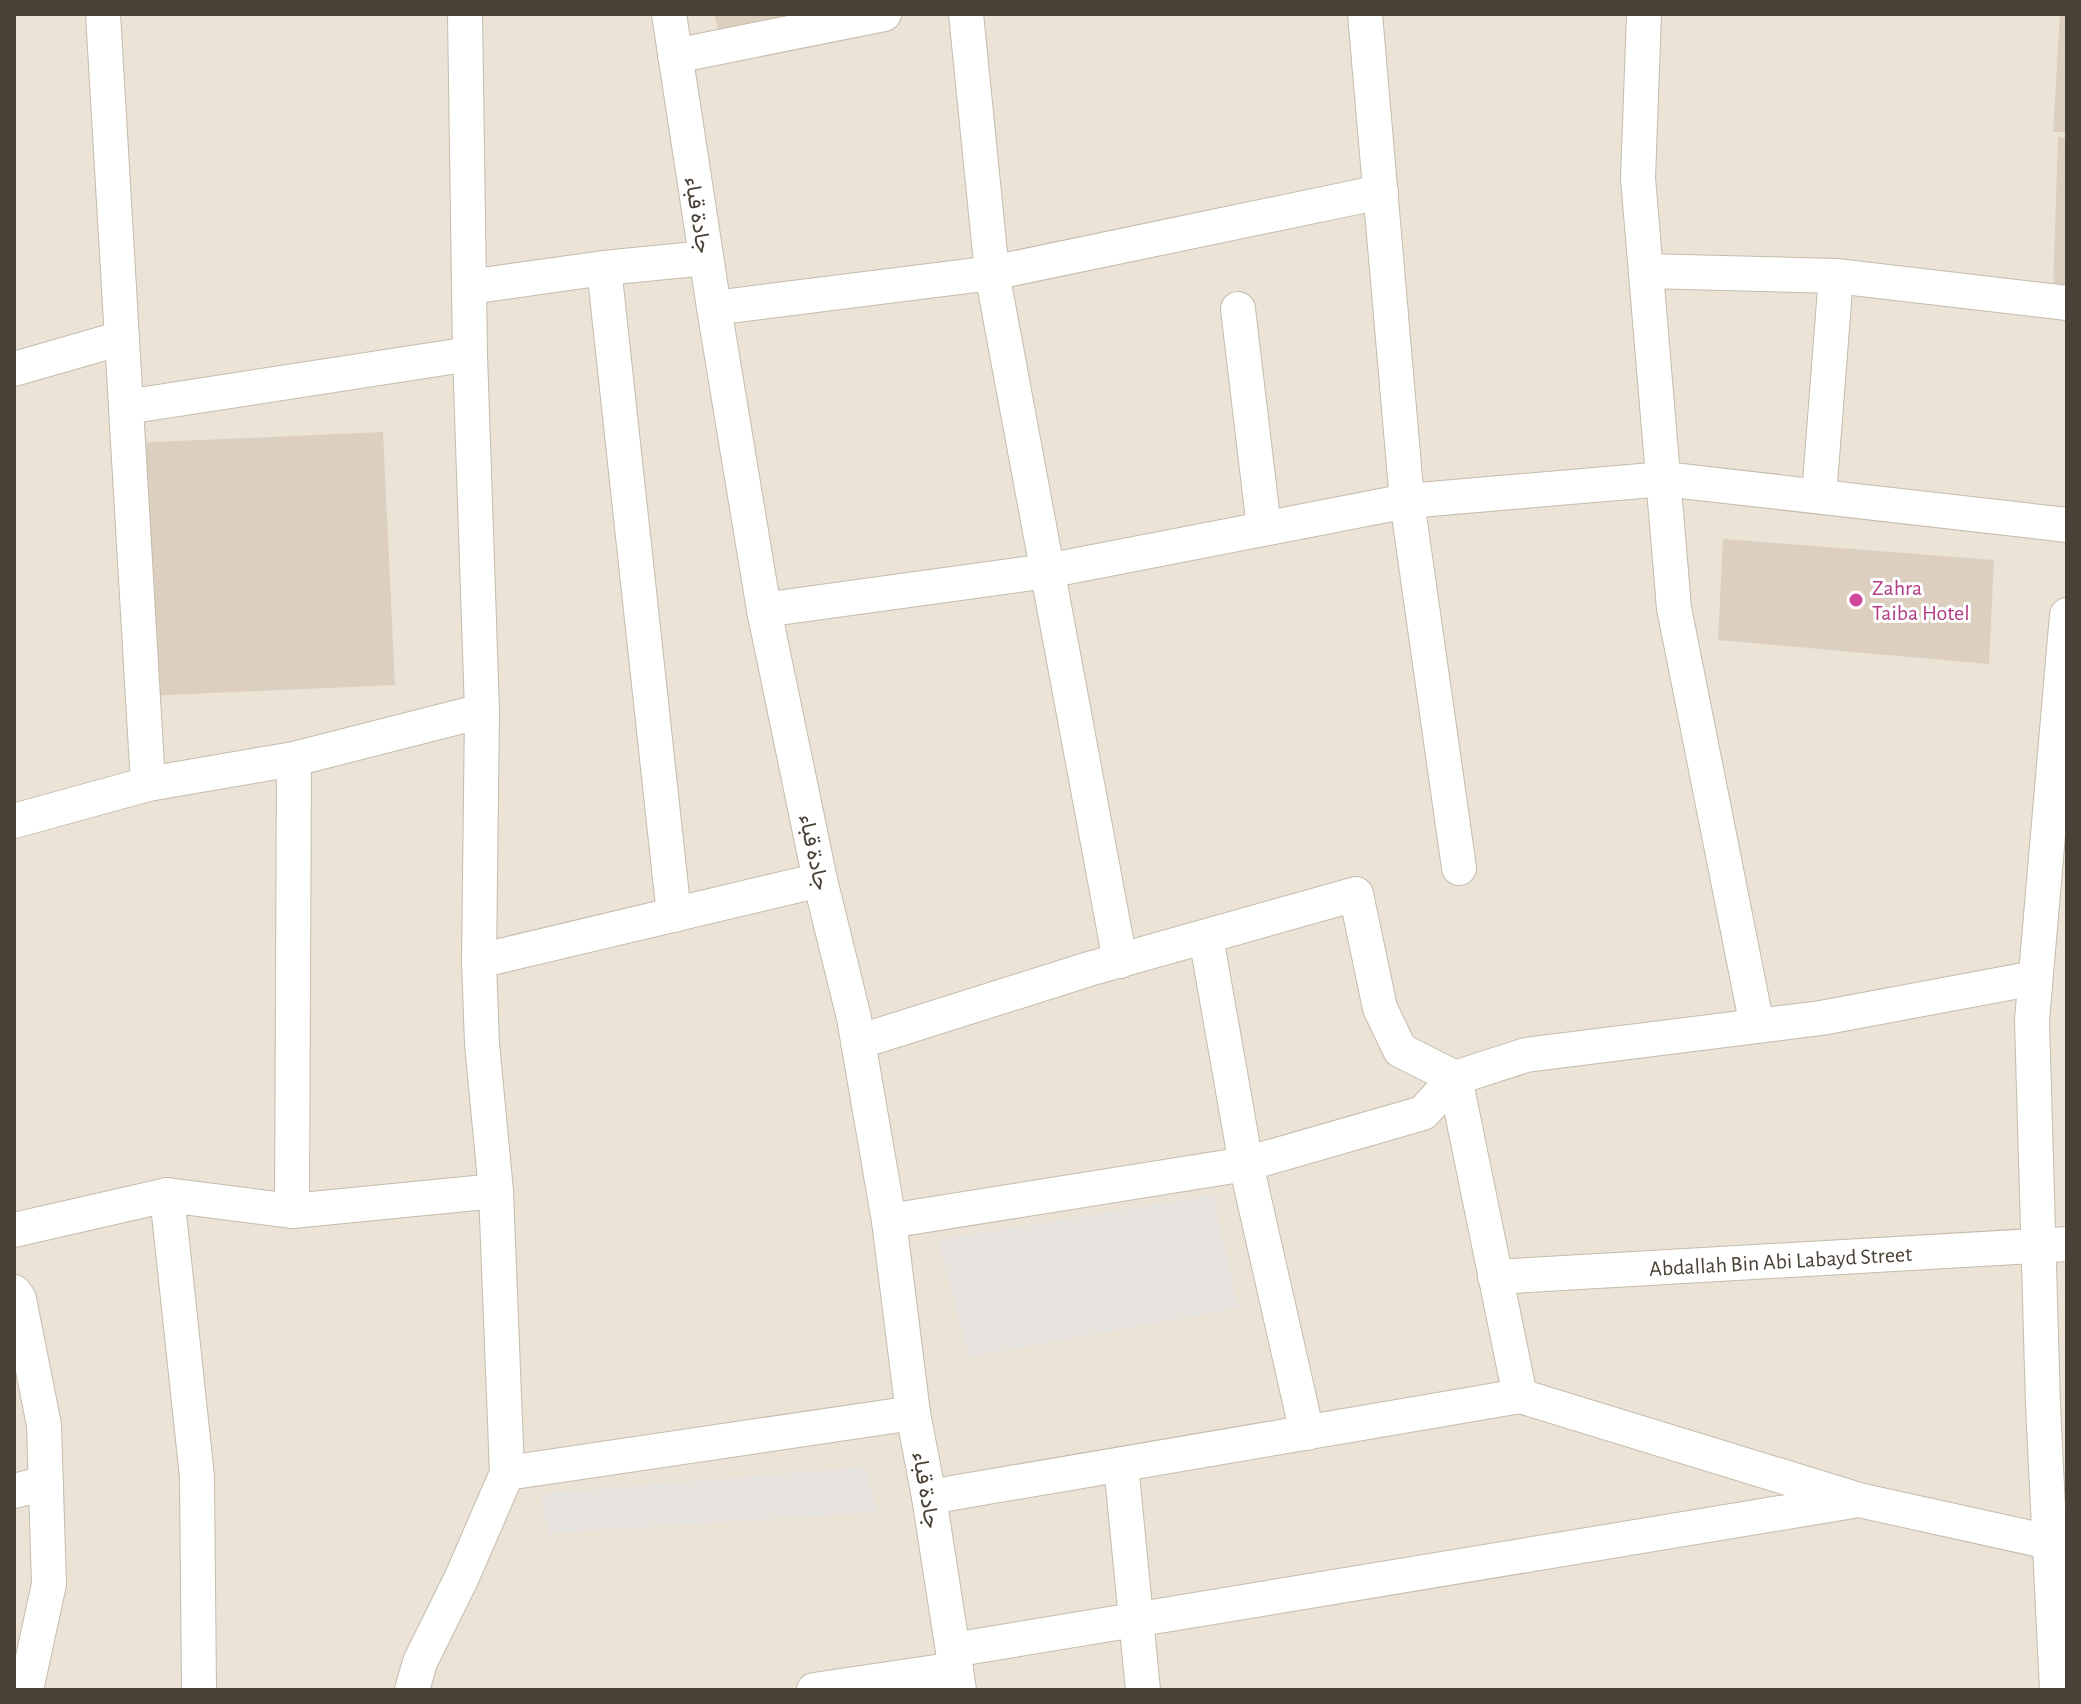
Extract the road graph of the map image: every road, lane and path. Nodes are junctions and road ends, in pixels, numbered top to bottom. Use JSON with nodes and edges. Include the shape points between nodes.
{"nodes":[{"id":1,"x":103,"y":14,"type":"edge"},
{"id":2,"x":465,"y":14,"type":"edge"},
{"id":3,"x":669,"y":14,"type":"edge"},
{"id":4,"x":884,"y":14,"type":"edge"},
{"id":5,"x":966,"y":14,"type":"edge"},
{"id":6,"x":1365,"y":14,"type":"edge"},
{"id":7,"x":1644,"y":14,"type":"edge"},
{"id":8,"x":675,"y":56,"type":"junction"},
{"id":9,"x":1381,"y":192,"type":"junction"},
{"id":10,"x":706,"y":258,"type":"junction"},
{"id":11,"x":604,"y":268,"type":"junction"},
{"id":12,"x":1646,"y":271,"type":"junction"},
{"id":13,"x":992,"y":273,"type":"junction"},
{"id":14,"x":1836,"y":276,"type":"junction"},
{"id":15,"x":469,"y":287,"type":"junction"},
{"id":16,"x":2067,"y":303,"type":"edge"},
{"id":17,"x":714,"y":308,"type":"junction"},
{"id":18,"x":1238,"y":309,"type":"dead end"},
{"id":19,"x":122,"y":338,"type":"junction"},
{"id":20,"x":470,"y":354,"type":"junction"},
{"id":21,"x":14,"y":369,"type":"edge"},
{"id":22,"x":126,"y":407,"type":"junction"},
{"id":23,"x":1664,"y":479,"type":"junction"},
{"id":24,"x":1819,"y":496,"type":"junction"},
{"id":25,"x":1407,"y":501,"type":"junction"},
{"id":26,"x":2067,"y":525,"type":"edge"},
{"id":27,"x":1264,"y":528,"type":"junction"},
{"id":28,"x":1047,"y":571,"type":"junction"},
{"id":29,"x":764,"y":610,"type":"junction"},
{"id":30,"x":2067,"y":615,"type":"edge"},
{"id":31,"x":482,"y":711,"type":"junction"},
{"id":32,"x":294,"y":759,"type":"junction"},
{"id":33,"x":148,"y":784,"type":"junction"},
{"id":34,"x":14,"y":821,"type":"edge"},
{"id":35,"x":1459,"y":868,"type":"dead end"},
{"id":36,"x":820,"y":880,"type":"junction"},
{"id":37,"x":674,"y":915,"type":"junction"},
{"id":38,"x":1206,"y":937,"type":"junction"},
{"id":39,"x":479,"y":961,"type":"junction"},
{"id":40,"x":1120,"y":961,"type":"junction"},
{"id":41,"x":2035,"y":978,"type":"junction"},
{"id":42,"x":1757,"y":1026,"type":"junction"},
{"id":43,"x":858,"y":1042,"type":"junction"},
{"id":44,"x":1455,"y":1078,"type":"junction"},
{"id":45,"x":1246,"y":1164,"type":"junction"},
{"id":46,"x":496,"y":1191,"type":"junction"},
{"id":47,"x":167,"y":1195,"type":"junction"},
{"id":48,"x":292,"y":1211,"type":"junction"},
{"id":49,"x":889,"y":1221,"type":"junction"},
{"id":50,"x":14,"y":1230,"type":"edge"},
{"id":51,"x":2052,"y":1244,"type":"edge"},
{"id":52,"x":1495,"y":1277,"type":"junction"},
{"id":53,"x":14,"y":1292,"type":"edge"},
{"id":54,"x":1520,"y":1396,"type":"junction"},
{"id":55,"x":913,"y":1413,"type":"junction"},
{"id":56,"x":1307,"y":1433,"type":"junction"},
{"id":57,"x":1121,"y":1465,"type":"junction"},
{"id":58,"x":507,"y":1473,"type":"junction"},
{"id":59,"x":30,"y":1487,"type":"edge"},
{"id":60,"x":929,"y":1497,"type":"junction"},
{"id":61,"x":1859,"y":1500,"type":"junction"},
{"id":62,"x":2059,"y":1544,"type":"edge"},
{"id":63,"x":1135,"y":1620,"type":"junction"},
{"id":64,"x":956,"y":1670,"type":"edge"},
{"id":65,"x":26,"y":1690,"type":"edge"},
{"id":66,"x":199,"y":1690,"type":"edge"},
{"id":67,"x":412,"y":1690,"type":"edge"},
{"id":68,"x":814,"y":1690,"type":"edge"},
{"id":69,"x":1143,"y":1690,"type":"edge"},
{"id":70,"x":2057,"y":1690,"type":"edge"}],
"edges":[{"from":1,"to":19,"type":"street"},
{"from":2,"to":15,"type":"street"},
{"from":3,"to":8,"type":"street","name":"جادة قباء"},
{"from":4,"to":8,"type":"street"},
{"from":5,"to":13,"type":"street"},
{"from":6,"to":9,"type":"street"},
{"from":7,"to":12,"type":"street","via":[[1638,178]]},
{"from":8,"to":10,"type":"street","name":"جادة قباء"},
{"from":9,"to":13,"type":"street"},
{"from":9,"to":25,"type":"street"},
{"from":10,"to":11,"type":"street"},
{"from":10,"to":17,"type":"street","name":"جادة قباء"},
{"from":11,"to":15,"type":"street"},
{"from":11,"to":37,"type":"street"},
{"from":12,"to":14,"type":"street"},
{"from":12,"to":23,"type":"street"},
{"from":13,"to":17,"type":"street"},
{"from":13,"to":28,"type":"street"},
{"from":14,"to":16,"type":"street"},
{"from":14,"to":24,"type":"street"},
{"from":15,"to":20,"type":"street"},
{"from":17,"to":29,"type":"street","name":"جادة قباء"},
{"from":18,"to":27,"type":"street"},
{"from":19,"to":21,"type":"street"},
{"from":19,"to":22,"type":"street"},
{"from":20,"to":22,"type":"street"},
{"from":20,"to":31,"type":"street"},
{"from":22,"to":33,"type":"street"},
{"from":23,"to":24,"type":"street"},
{"from":23,"to":25,"type":"street"},
{"from":23,"to":42,"type":"street","via":[[1674,608]]},
{"from":24,"to":26,"type":"street"},
{"from":25,"to":27,"type":"street"},
{"from":25,"to":35,"type":"street"},
{"from":27,"to":28,"type":"street"},
{"from":28,"to":29,"type":"street"},
{"from":28,"to":40,"type":"street"},
{"from":29,"to":36,"type":"street","name":"جادة قباء"},
{"from":30,"to":41,"type":"street"},
{"from":31,"to":32,"type":"street"},
{"from":31,"to":39,"type":"street"},
{"from":32,"to":33,"type":"street"},
{"from":32,"to":48,"type":"street"},
{"from":33,"to":34,"type":"street"},
{"from":36,"to":37,"type":"street"},
{"from":36,"to":43,"type":"street","name":"جادة قباء"},
{"from":37,"to":39,"type":"street"},
{"from":38,"to":40,"type":"street"},
{"from":38,"to":44,"type":"street","via":[[1356,894],[1380,1008],[1400,1050]]},
{"from":38,"to":45,"type":"street"},
{"from":39,"to":46,"type":"street"},
{"from":40,"to":43,"type":"street"},
{"from":41,"to":42,"type":"street"},
{"from":41,"to":51,"type":"street","via":[[2032,1020]]},
{"from":42,"to":44,"type":"street","via":[[1526,1055]]},
{"from":43,"to":49,"type":"street","name":"جادة قباء"},
{"from":44,"to":45,"type":"street","via":[[1423,1113]]},
{"from":44,"to":52,"type":"street"},
{"from":45,"to":49,"type":"street"},
{"from":45,"to":56,"type":"street"},
{"from":46,"to":48,"type":"street"},
{"from":46,"to":58,"type":"street"},
{"from":47,"to":48,"type":"street"},
{"from":47,"to":50,"type":"street"},
{"from":47,"to":66,"type":"street","via":[[197,1477]]},
{"from":49,"to":55,"type":"street","name":"جادة قباء"},
{"from":51,"to":52,"type":"street","name":"Abdallah Bin Abi Labayd Street"},
{"from":51,"to":62,"type":"street"},
{"from":52,"to":54,"type":"street"},
{"from":53,"to":59,"type":"street","via":[[44,1425]]},
{"from":54,"to":56,"type":"street"},
{"from":54,"to":61,"type":"street"},
{"from":55,"to":58,"type":"street"},
{"from":55,"to":60,"type":"street","name":"جادة قباء"},
{"from":56,"to":57,"type":"street"},
{"from":57,"to":60,"type":"street"},
{"from":57,"to":63,"type":"street"},
{"from":58,"to":67,"type":"street"},
{"from":59,"to":65,"type":"street","via":[[49,1584]]},
{"from":60,"to":64,"type":"street","name":"جادة قباء"},
{"from":61,"to":62,"type":"street"},
{"from":61,"to":63,"type":"street"},
{"from":62,"to":70,"type":"street"},
{"from":63,"to":64,"type":"street"},
{"from":63,"to":69,"type":"street"},
{"from":64,"to":68,"type":"street"}]}
